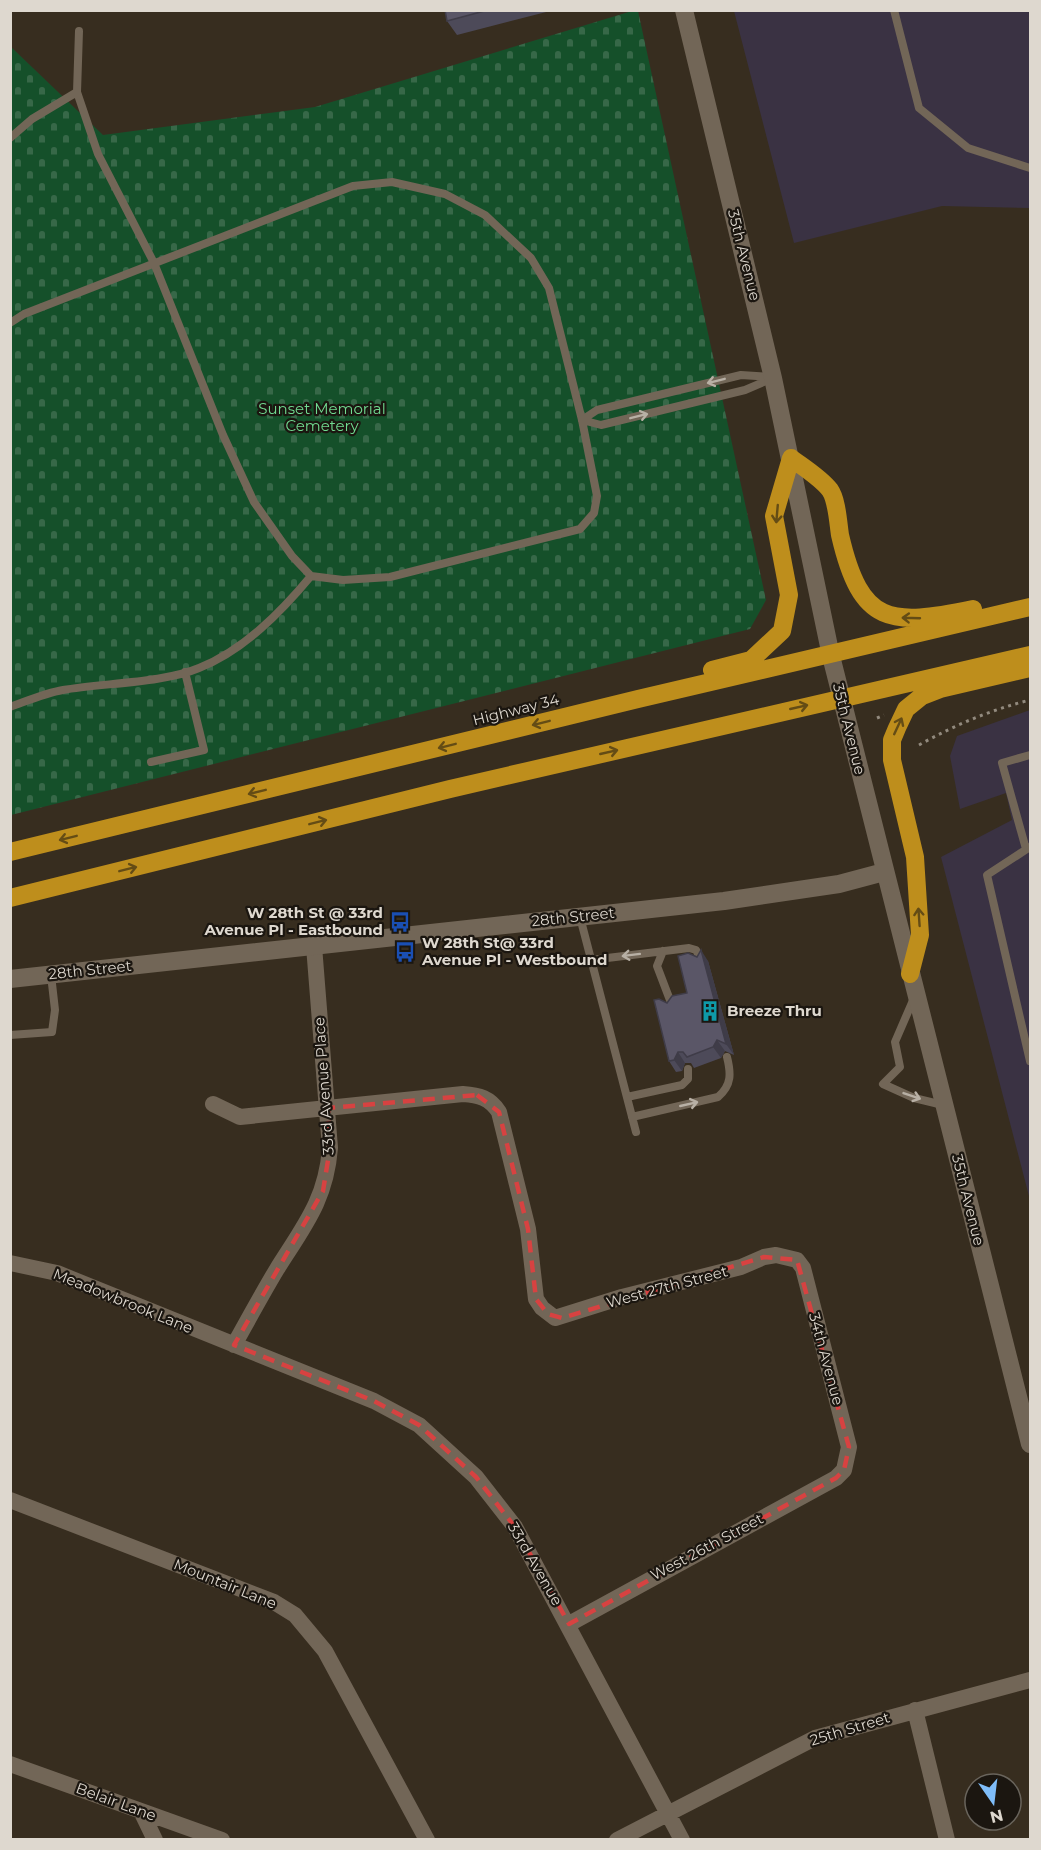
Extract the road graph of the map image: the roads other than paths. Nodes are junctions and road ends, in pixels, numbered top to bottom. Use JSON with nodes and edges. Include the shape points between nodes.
{"nodes":[{"id":1,"x":684,"y":10,"type":"edge"},
{"id":2,"x":894,"y":10,"type":"edge"},
{"id":3,"x":79,"y":31,"type":"dead end"},
{"id":4,"x":77,"y":92,"type":"junction"},
{"id":5,"x":10,"y":138,"type":"edge"},
{"id":6,"x":1030,"y":168,"type":"edge"},
{"id":7,"x":154,"y":263,"type":"junction"},
{"id":8,"x":10,"y":323,"type":"edge"},
{"id":9,"x":773,"y":378,"type":"junction"},
{"id":10,"x":582,"y":420,"type":"junction"},
{"id":11,"x":791,"y":458,"type":"junction"},
{"id":12,"x":311,"y":576,"type":"junction"},
{"id":13,"x":1030,"y":598,"type":"edge"},
{"id":14,"x":1030,"y":607,"type":"edge"},
{"id":15,"x":1030,"y":655,"type":"edge"},
{"id":16,"x":831,"y":656,"type":"junction"},
{"id":17,"x":1030,"y":668,"type":"edge"},
{"id":18,"x":186,"y":672,"type":"junction"},
{"id":19,"x":841,"y":697,"type":"junction"},
{"id":20,"x":638,"y":699,"type":"junction"},
{"id":21,"x":10,"y":706,"type":"edge"},
{"id":22,"x":1030,"y":755,"type":"edge"},
{"id":23,"x":151,"y":762,"type":"dead end"},
{"id":24,"x":1028,"y":848,"type":"edge"},
{"id":25,"x":10,"y":852,"type":"edge"},
{"id":26,"x":884,"y":872,"type":"junction"},
{"id":27,"x":10,"y":898,"type":"edge"},
{"id":28,"x":580,"y":916,"type":"junction"},
{"id":29,"x":314,"y":946,"type":"junction"},
{"id":30,"x":663,"y":951,"type":"junction"},
{"id":31,"x":591,"y":960,"type":"junction"},
{"id":32,"x":702,"y":962,"type":"edge"},
{"id":33,"x":910,"y":974,"type":"junction"},
{"id":34,"x":51,"y":975,"type":"junction"},
{"id":35,"x":10,"y":979,"type":"edge"},
{"id":36,"x":915,"y":996,"type":"junction"},
{"id":37,"x":673,"y":1008,"type":"edge"},
{"id":38,"x":1027,"y":1025,"type":"edge"},
{"id":39,"x":10,"y":1035,"type":"edge"},
{"id":40,"x":727,"y":1057,"type":"edge"},
{"id":41,"x":1030,"y":1061,"type":"edge"},
{"id":42,"x":688,"y":1069,"type":"edge"},
{"id":43,"x":627,"y":1097,"type":"junction"},
{"id":44,"x":213,"y":1104,"type":"dead end"},
{"id":45,"x":943,"y":1105,"type":"junction"},
{"id":46,"x":328,"y":1108,"type":"junction"},
{"id":47,"x":632,"y":1117,"type":"junction"},
{"id":48,"x":636,"y":1132,"type":"dead end"},
{"id":49,"x":787,"y":1256,"type":"joint"},
{"id":50,"x":10,"y":1263,"type":"edge"},
{"id":51,"x":234,"y":1345,"type":"junction"},
{"id":52,"x":1030,"y":1444,"type":"edge"},
{"id":53,"x":844,"y":1470,"type":"joint"},
{"id":54,"x":10,"y":1500,"type":"edge"},
{"id":55,"x":569,"y":1624,"type":"junction"},
{"id":56,"x":1030,"y":1680,"type":"edge"},
{"id":57,"x":915,"y":1710,"type":"junction"},
{"id":58,"x":10,"y":1764,"type":"edge"},
{"id":59,"x":141,"y":1811,"type":"junction"},
{"id":60,"x":667,"y":1813,"type":"junction"},
{"id":61,"x":155,"y":1839,"type":"edge"},
{"id":62,"x":222,"y":1839,"type":"edge"},
{"id":63,"x":428,"y":1839,"type":"edge"},
{"id":64,"x":617,"y":1839,"type":"edge"},
{"id":65,"x":682,"y":1839,"type":"edge"},
{"id":66,"x":947,"y":1839,"type":"edge"}],
"edges":[{"from":1,"to":9,"type":"main road","name":"35th Avenue"},
{"from":2,"to":6,"type":"lane","via":[[919,108],[968,148]]},
{"from":3,"to":4,"type":"lane"},
{"from":4,"to":5,"type":"lane","via":[[32,119]]},
{"from":4,"to":7,"type":"lane","via":[[98,154]]},
{"from":7,"to":8,"type":"lane"},
{"from":7,"to":10,"type":"lane","via":[[353,186],[393,183],[445,194],[485,215],[531,258],[549,288]]},
{"from":7,"to":12,"type":"lane","via":[[254,502]]},
{"from":9,"to":10,"type":"lane","one_way":true,"via":[[741,375],[597,410]]},
{"from":10,"to":9,"type":"lane","one_way":true,"via":[[601,426],[745,390]]},
{"from":9,"to":11,"type":"main road","name":"35th Avenue"},
{"from":10,"to":12,"type":"lane","via":[[597,496],[594,513],[580,529],[390,577],[343,580]]},
{"from":13,"to":11,"type":"highway","one_way":true,"via":[[927,619],[900,618],[880,611],[864,598],[853,581],[831,491]]},
{"from":11,"to":16,"type":"main road","name":"35th Avenue"},
{"from":11,"to":20,"type":"highway","one_way":true,"via":[[774,516],[789,595],[782,631],[751,660],[665,682]]},
{"from":12,"to":18,"type":"lane","via":[[281,612],[239,644]]},
{"from":14,"to":16,"type":"highway","name":"Highway 34"},
{"from":15,"to":19,"type":"highway"},
{"from":16,"to":19,"type":"main road","name":"35th Avenue"},
{"from":16,"to":20,"type":"highway","name":"Highway 34"},
{"from":33,"to":17,"type":"highway","one_way":true,"via":[[920,935],[915,857],[892,760],[894,734],[906,709],[922,696]]},
{"from":18,"to":21,"type":"lane","via":[[60,690]]},
{"from":18,"to":23,"type":"lane","via":[[204,750]]},
{"from":19,"to":26,"type":"main road","name":"35th Avenue"},
{"from":27,"to":19,"type":"highway","one_way":true},
{"from":20,"to":25,"type":"highway","name":"Highway 34","one_way":true},
{"from":22,"to":24,"type":"lane","via":[[1002,763]]},
{"from":24,"to":38,"type":"lane","via":[[987,875]]},
{"from":26,"to":28,"type":"main road","name":"28th Street","via":[[839,884],[777,893]]},
{"from":26,"to":33,"type":"main road","name":"35th Avenue"},
{"from":28,"to":29,"type":"main road","name":"28th Street"},
{"from":28,"to":31,"type":"lane"},
{"from":29,"to":34,"type":"main road","name":"28th Street"},
{"from":29,"to":46,"type":"street","name":"33rd Avenue Place"},
{"from":30,"to":31,"type":"lane","one_way":true},
{"from":30,"to":32,"type":"lane","via":[[689,948],[696,950]]},
{"from":30,"to":37,"type":"lane","via":[[657,966]]},
{"from":31,"to":43,"type":"lane"},
{"from":33,"to":36,"type":"main road","name":"35th Avenue"},
{"from":34,"to":35,"type":"main road","name":"28th Street"},
{"from":34,"to":39,"type":"lane","via":[[55,1010],[52,1032]]},
{"from":36,"to":45,"type":"main road","name":"35th Avenue"},
{"from":36,"to":45,"type":"lane","one_way":true,"via":[[895,1042],[900,1067],[883,1084]]},
{"from":38,"to":41,"type":"lane"},
{"from":47,"to":40,"type":"lane","one_way":true,"via":[[718,1097],[728,1089]]},
{"from":42,"to":43,"type":"lane","via":[[688,1079],[682,1085]]},
{"from":43,"to":47,"type":"lane"},
{"from":44,"to":46,"type":"street","via":[[240,1117]]},
{"from":45,"to":52,"type":"main road","name":"35th Avenue"},
{"from":46,"to":49,"type":"street","name":"West 27th Street","via":[[463,1094],[494,1103],[528,1229],[536,1299],[555,1318],[741,1267],[764,1257]]},
{"from":46,"to":51,"type":"street","name":"33rd Avenue Place","via":[[330,1148],[323,1191]]},
{"from":47,"to":48,"type":"lane"},
{"from":49,"to":53,"type":"street","name":"34th Avenue","via":[[803,1268],[849,1447]]},
{"from":50,"to":51,"type":"street","name":"Meadowbrook Lane","via":[[57,1273]]},
{"from":51,"to":55,"type":"street","name":"33rd Avenue","via":[[374,1401],[419,1425],[476,1477],[515,1527]]},
{"from":53,"to":55,"type":"street","name":"West 26th Street","via":[[836,1478]]},
{"from":54,"to":63,"type":"street","name":"Mountair Lane","via":[[274,1602],[296,1615],[325,1651]]},
{"from":55,"to":60,"type":"street","name":"33rd Avenue"},
{"from":56,"to":57,"type":"street","name":"25th Street"},
{"from":57,"to":60,"type":"street","name":"25th Street","via":[[815,1738]]},
{"from":57,"to":66,"type":"street"},
{"from":58,"to":59,"type":"street","name":"Belair Lane"},
{"from":59,"to":61,"type":"street"},
{"from":59,"to":62,"type":"street","name":"Belair Lane"},
{"from":60,"to":64,"type":"street","name":"25th Street"},
{"from":60,"to":65,"type":"street","name":"33rd Avenue"}]}
